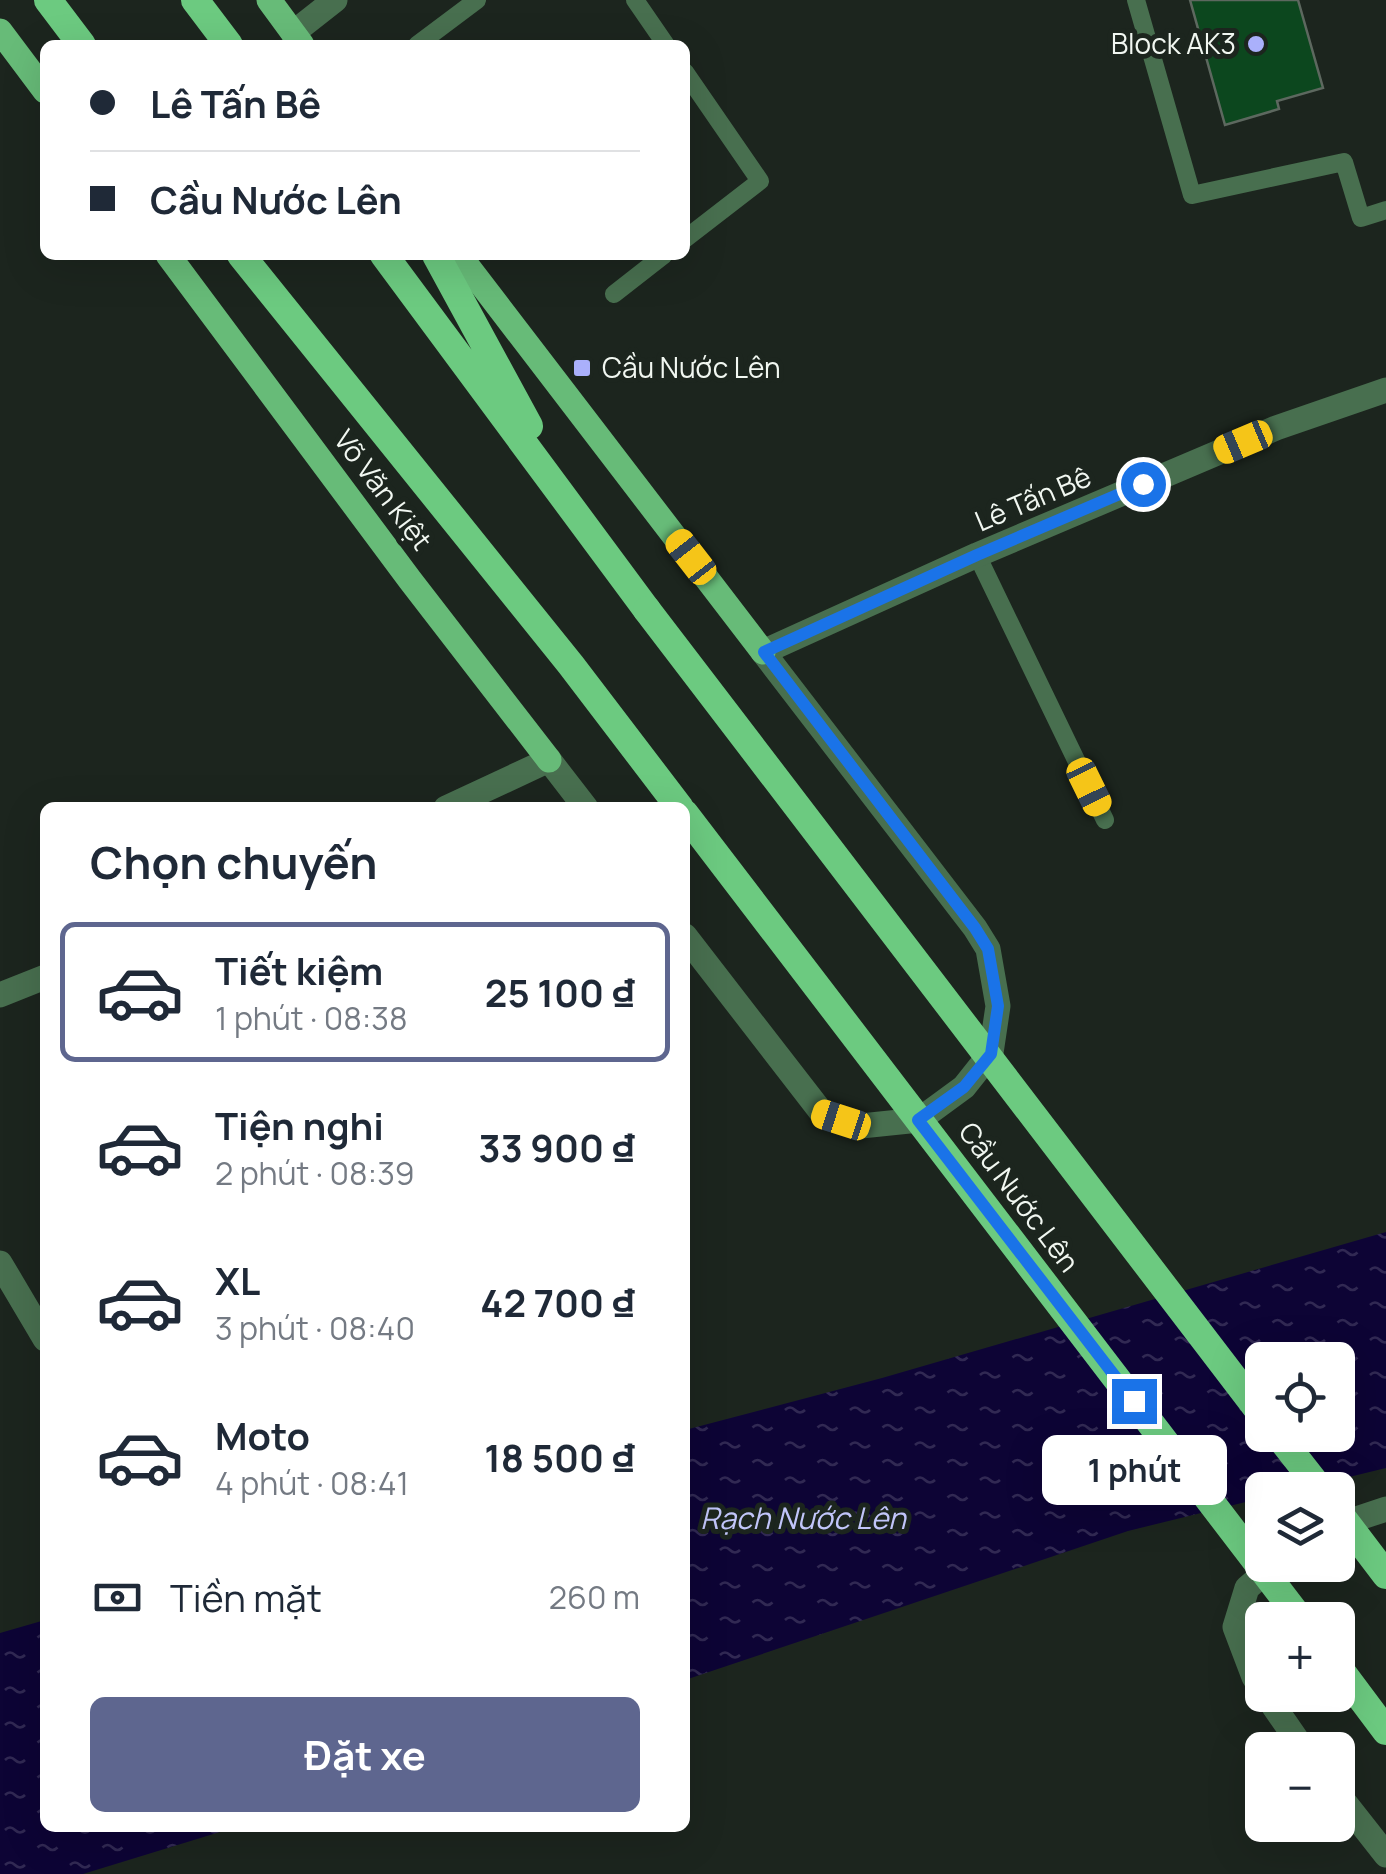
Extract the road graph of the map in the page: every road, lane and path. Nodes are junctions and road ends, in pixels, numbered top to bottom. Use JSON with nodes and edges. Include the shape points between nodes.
{"nodes":[{"id":1,"x":48,"y":0,"type":"edge"},
{"id":2,"x":195,"y":0,"type":"edge"},
{"id":3,"x":270,"y":0,"type":"edge"},
{"id":4,"x":477,"y":0,"type":"edge"},
{"id":5,"x":635,"y":0,"type":"edge"},
{"id":6,"x":1136,"y":0,"type":"edge"},
{"id":7,"x":327,"y":2,"type":"edge"},
{"id":8,"x":0,"y":31,"type":"edge"},
{"id":9,"x":298,"y":39,"type":"edge"},
{"id":10,"x":78,"y":40,"type":"edge"},
{"id":11,"x":225,"y":40,"type":"edge"},
{"id":12,"x":424,"y":40,"type":"edge"},
{"id":13,"x":663,"y":40,"type":"edge"},
{"id":14,"x":690,"y":79,"type":"edge"},
{"id":15,"x":40,"y":84,"type":"edge"},
{"id":16,"x":1386,"y":210,"type":"edge"},
{"id":17,"x":690,"y":235,"type":"edge"},
{"id":18,"x":172,"y":260,"type":"edge"},
{"id":19,"x":245,"y":260,"type":"edge"},
{"id":20,"x":388,"y":260,"type":"edge"},
{"id":21,"x":439,"y":260,"type":"edge"},
{"id":22,"x":463,"y":260,"type":"edge"},
{"id":23,"x":658,"y":260,"type":"edge"},
{"id":24,"x":614,"y":294,"type":"dead end"},
{"id":25,"x":1386,"y":390,"type":"edge"},
{"id":26,"x":577,"y":515,"type":"junction"},
{"id":27,"x":977,"y":555,"type":"junction"},
{"id":28,"x":764,"y":652,"type":"junction"},
{"id":29,"x":549,"y":760,"type":"junction"},
{"id":30,"x":459,"y":802,"type":"edge"},
{"id":31,"x":581,"y":802,"type":"edge"},
{"id":32,"x":675,"y":802,"type":"edge"},
{"id":33,"x":1105,"y":820,"type":"dead end"},
{"id":34,"x":690,"y":821,"type":"edge"},
{"id":35,"x":690,"y":942,"type":"edge"},
{"id":36,"x":40,"y":979,"type":"edge"},
{"id":37,"x":0,"y":995,"type":"edge"},
{"id":38,"x":918,"y":1120,"type":"junction"},
{"id":39,"x":0,"y":1263,"type":"edge"},
{"id":40,"x":40,"y":1331,"type":"edge"},
{"id":41,"x":1245,"y":1393,"type":"edge"},
{"id":42,"x":1291,"y":1452,"type":"edge"},
{"id":43,"x":1306,"y":1472,"type":"edge"},
{"id":44,"x":1386,"y":1509,"type":"edge"},
{"id":45,"x":1355,"y":1519,"type":"edge"},
{"id":46,"x":1355,"y":1534,"type":"edge"},
{"id":47,"x":1386,"y":1575,"type":"edge"},
{"id":48,"x":1254,"y":1582,"type":"edge"},
{"id":49,"x":1287,"y":1602,"type":"edge"},
{"id":50,"x":1245,"y":1654,"type":"edge"},
{"id":51,"x":1355,"y":1690,"type":"edge"},
{"id":52,"x":1386,"y":1731,"type":"edge"},
{"id":53,"x":1355,"y":1816,"type":"edge"},
{"id":54,"x":1386,"y":1855,"type":"edge"}],
"edges":[{"from":1,"to":10,"type":"highway"},
{"from":2,"to":11,"type":"highway"},
{"from":3,"to":9,"type":"main road"},
{"from":4,"to":12,"type":"lane"},
{"from":5,"to":13,"type":"lane"},
{"from":6,"to":16,"type":"lane","via":[[1192,195],[1344,162],[1360,218]]},
{"from":7,"to":9,"type":"street"},
{"from":8,"to":15,"type":"main road"},
{"from":14,"to":17,"type":"lane","via":[[760,181]]},
{"from":18,"to":29,"type":"main road","name":"Võ Văn Kiệt"},
{"from":19,"to":32,"type":"highway","name":"Võ Văn Kiệt"},
{"from":20,"to":26,"type":"highway"},
{"from":21,"to":26,"type":"highway"},
{"from":22,"to":28,"type":"main road"},
{"from":23,"to":24,"type":"lane"},
{"from":25,"to":27,"type":"street","name":"Lê Tấn Bê","via":[[1276,428]]},
{"from":26,"to":41,"type":"highway","bridge":true},
{"from":27,"to":28,"type":"street","name":"Lê Tấn Bê"},
{"from":27,"to":33,"type":"lane"},
{"from":28,"to":38,"type":"street","via":[[988,949],[998,1006],[991,1054],[964,1087]]},
{"from":29,"to":30,"type":"street"},
{"from":29,"to":31,"type":"street"},
{"from":34,"to":38,"type":"highway","name":"Cầu Nước Lên","bridge":true},
{"from":35,"to":38,"type":"street","via":[[822,1113],[861,1126]]},
{"from":36,"to":37,"type":"street"},
{"from":38,"to":49,"type":"highway","name":"Cầu Nước Lên","bridge":true},
{"from":39,"to":40,"type":"street"},
{"from":42,"to":43,"type":"highway"},
{"from":44,"to":45,"type":"street"},
{"from":46,"to":47,"type":"highway","bridge":true},
{"from":48,"to":50,"type":"street","via":[[1235,1627]]},
{"from":51,"to":52,"type":"highway"},
{"from":53,"to":54,"type":"street"}]}
